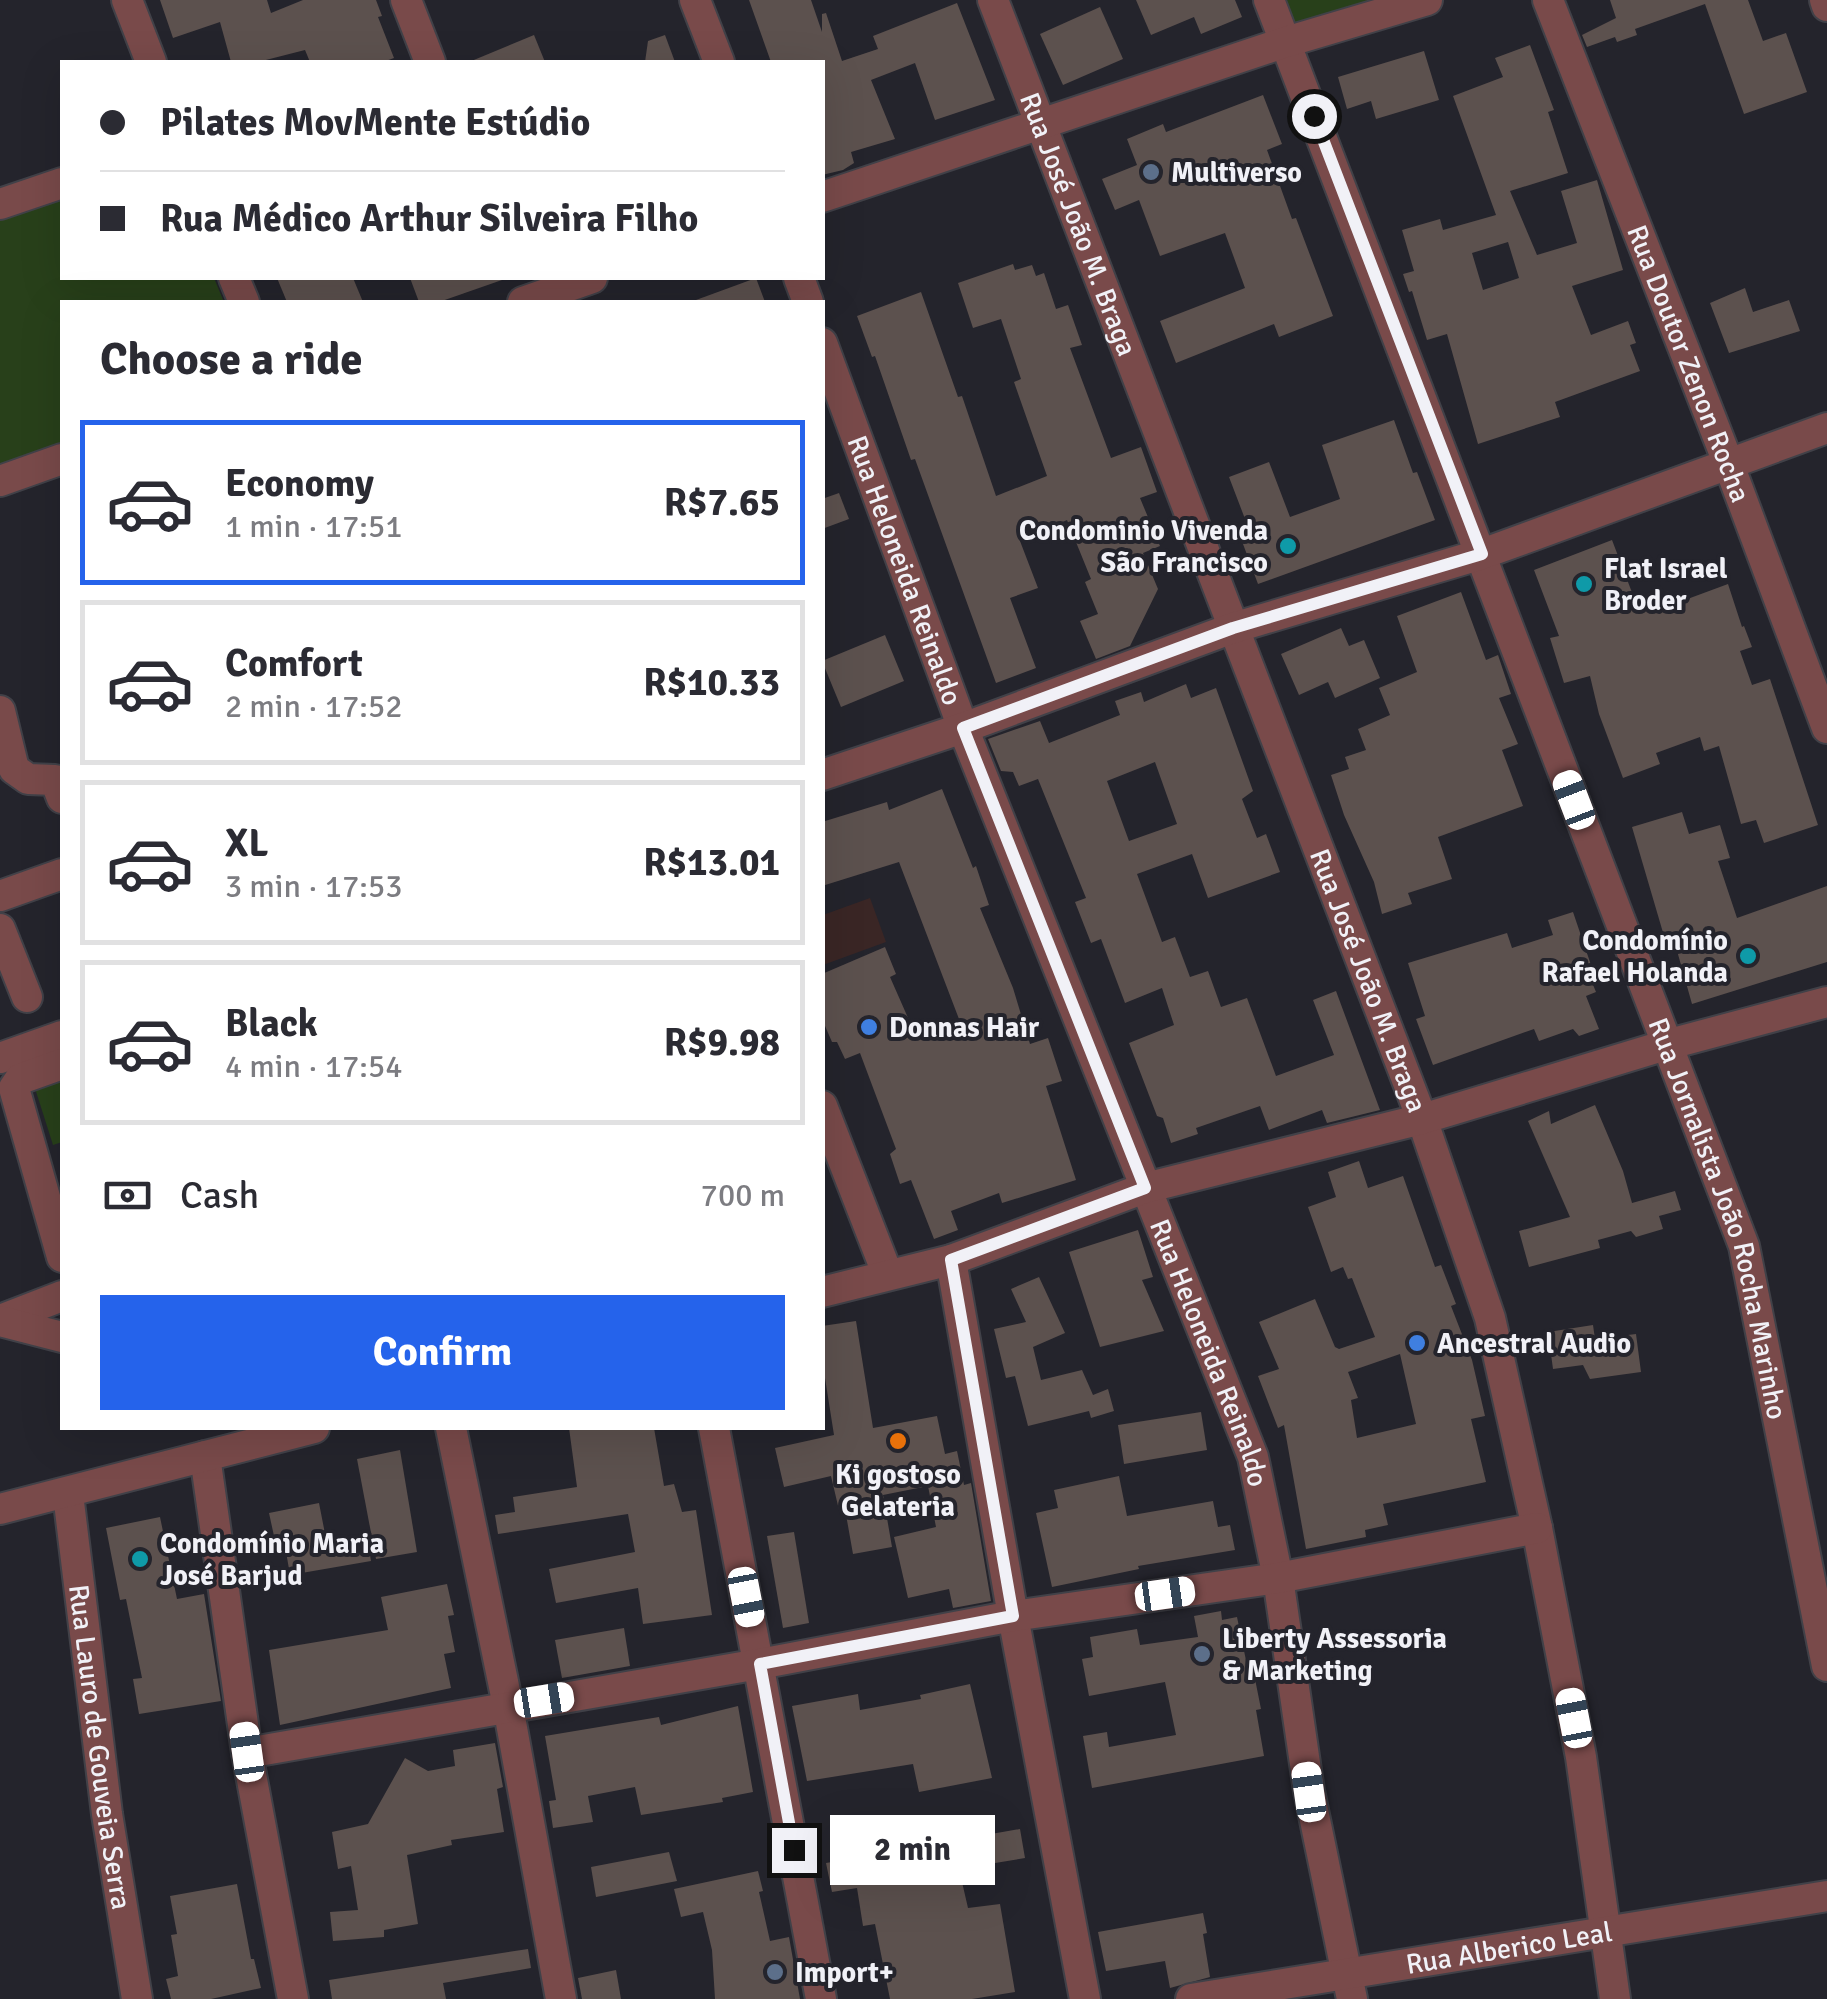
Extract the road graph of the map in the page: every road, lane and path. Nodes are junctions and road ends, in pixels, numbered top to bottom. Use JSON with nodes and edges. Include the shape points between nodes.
{"nodes":[{"id":1,"x":127,"y":0,"type":"edge"},
{"id":2,"x":406,"y":0,"type":"edge"},
{"id":3,"x":695,"y":0,"type":"edge"},
{"id":4,"x":993,"y":0,"type":"edge"},
{"id":5,"x":1269,"y":0,"type":"edge"},
{"id":6,"x":1427,"y":0,"type":"edge"},
{"id":7,"x":1548,"y":0,"type":"edge"},
{"id":8,"x":1286,"y":42,"type":"junction"},
{"id":9,"x":150,"y":60,"type":"edge"},
{"id":10,"x":429,"y":60,"type":"edge"},
{"id":11,"x":717,"y":60,"type":"edge"},
{"id":12,"x":1039,"y":125,"type":"junction"},
{"id":13,"x":60,"y":184,"type":"edge"},
{"id":14,"x":825,"y":195,"type":"edge"},
{"id":15,"x":0,"y":204,"type":"edge"},
{"id":16,"x":586,"y":280,"type":"edge"},
{"id":17,"x":528,"y":300,"type":"edge"},
{"id":18,"x":825,"y":351,"type":"edge"},
{"id":19,"x":1827,"y":428,"type":"edge"},
{"id":20,"x":60,"y":460,"type":"edge"},
{"id":21,"x":1729,"y":465,"type":"junction"},
{"id":22,"x":0,"y":480,"type":"edge"},
{"id":23,"x":1482,"y":554,"type":"junction"},
{"id":24,"x":1233,"y":628,"type":"junction"},
{"id":25,"x":0,"y":711,"type":"edge"},
{"id":26,"x":963,"y":728,"type":"junction"},
{"id":27,"x":1827,"y":728,"type":"edge"},
{"id":28,"x":825,"y":775,"type":"edge"},
{"id":29,"x":60,"y":794,"type":"edge"},
{"id":30,"x":60,"y":875,"type":"edge"},
{"id":31,"x":0,"y":896,"type":"edge"},
{"id":32,"x":0,"y":929,"type":"edge"},
{"id":33,"x":27,"y":997,"type":"dead end"},
{"id":34,"x":1827,"y":1002,"type":"edge"},
{"id":35,"x":60,"y":1037,"type":"edge"},
{"id":36,"x":1666,"y":1045,"type":"junction"},
{"id":37,"x":0,"y":1058,"type":"edge"},
{"id":38,"x":60,"y":1065,"type":"edge"},
{"id":39,"x":825,"y":1114,"type":"edge"},
{"id":40,"x":1422,"y":1119,"type":"junction"},
{"id":41,"x":1145,"y":1188,"type":"junction"},
{"id":42,"x":55,"y":1203,"type":"edge"},
{"id":43,"x":60,"y":1242,"type":"edge"},
{"id":44,"x":951,"y":1260,"type":"junction"},
{"id":45,"x":886,"y":1274,"type":"junction"},
{"id":46,"x":825,"y":1291,"type":"edge"},
{"id":47,"x":60,"y":1297,"type":"edge"},
{"id":48,"x":0,"y":1321,"type":"edge"},
{"id":49,"x":60,"y":1336,"type":"edge"},
{"id":50,"x":306,"y":1430,"type":"edge"},
{"id":51,"x":451,"y":1430,"type":"edge"},
{"id":52,"x":714,"y":1430,"type":"edge"},
{"id":53,"x":205,"y":1456,"type":"junction"},
{"id":54,"x":68,"y":1494,"type":"junction"},
{"id":55,"x":0,"y":1510,"type":"edge"},
{"id":56,"x":1537,"y":1528,"type":"junction"},
{"id":57,"x":1278,"y":1578,"type":"junction"},
{"id":58,"x":1013,"y":1616,"type":"junction"},
{"id":59,"x":760,"y":1664,"type":"junction"},
{"id":60,"x":1827,"y":1666,"type":"edge"},
{"id":61,"x":508,"y":1706,"type":"junction"},
{"id":62,"x":247,"y":1752,"type":"junction"},
{"id":63,"x":1827,"y":1896,"type":"edge"},
{"id":64,"x":1606,"y":1933,"type":"junction"},
{"id":65,"x":1350,"y":1987,"type":"edge"},
{"id":66,"x":136,"y":1999,"type":"edge"},
{"id":67,"x":293,"y":1999,"type":"edge"},
{"id":68,"x":562,"y":1999,"type":"edge"},
{"id":69,"x":822,"y":1999,"type":"edge"},
{"id":70,"x":1085,"y":1999,"type":"edge"},
{"id":71,"x":1190,"y":1999,"type":"edge"},
{"id":72,"x":1615,"y":1999,"type":"edge"}],
"edges":[{"from":1,"to":9,"type":"street"},
{"from":2,"to":10,"type":"street"},
{"from":3,"to":11,"type":"street"},
{"from":4,"to":12,"type":"street","name":"Rua José João M. Braga"},
{"from":5,"to":8,"type":"street","name":"Rua Jornalista João Rocha Marinho"},
{"from":6,"to":8,"type":"street"},
{"from":7,"to":21,"type":"street","name":"Rua Doutor Zenon Rocha"},
{"from":8,"to":12,"type":"street"},
{"from":8,"to":23,"type":"street","name":"Rua Jornalista João Rocha Marinho"},
{"from":12,"to":14,"type":"street"},
{"from":12,"to":24,"type":"street","name":"Rua José João M. Braga"},
{"from":13,"to":15,"type":"street"},
{"from":16,"to":17,"type":"street"},
{"from":18,"to":26,"type":"street","name":"Rua Heloneida Reinaldo"},
{"from":19,"to":21,"type":"street"},
{"from":20,"to":22,"type":"street"},
{"from":21,"to":23,"type":"street"},
{"from":21,"to":27,"type":"street","name":"Rua Doutor Zenon Rocha"},
{"from":23,"to":24,"type":"street"},
{"from":23,"to":36,"type":"street","name":"Rua Jornalista João Rocha Marinho"},
{"from":24,"to":26,"type":"street"},
{"from":24,"to":40,"type":"street","name":"Rua José João M. Braga"},
{"from":25,"to":29,"type":"street","via":[[14,768],[28,779],[54,780]]},
{"from":26,"to":28,"type":"street"},
{"from":26,"to":41,"type":"street","name":"Rua Heloneida Reinaldo"},
{"from":30,"to":31,"type":"street"},
{"from":32,"to":33,"type":"street"},
{"from":34,"to":36,"type":"street"},
{"from":35,"to":37,"type":"street"},
{"from":36,"to":40,"type":"street"},
{"from":36,"to":60,"type":"street","name":"Rua Jornalista João Rocha Marinho","via":[[1744,1246]]},
{"from":38,"to":42,"type":"street","via":[[14,1084]]},
{"from":39,"to":45,"type":"street"},
{"from":40,"to":41,"type":"street"},
{"from":40,"to":56,"type":"street","name":"Rua José João M. Braga","via":[[1490,1318]]},
{"from":41,"to":44,"type":"street"},
{"from":41,"to":57,"type":"street","name":"Rua Heloneida Reinaldo","via":[[1253,1457]]},
{"from":42,"to":43,"type":"street"},
{"from":44,"to":45,"type":"street"},
{"from":44,"to":58,"type":"street"},
{"from":45,"to":46,"type":"street"},
{"from":47,"to":48,"type":"street"},
{"from":48,"to":49,"type":"street"},
{"from":50,"to":53,"type":"street"},
{"from":51,"to":61,"type":"street"},
{"from":52,"to":59,"type":"street"},
{"from":53,"to":54,"type":"street"},
{"from":53,"to":62,"type":"street"},
{"from":54,"to":55,"type":"street"},
{"from":54,"to":66,"type":"street","name":"Rua Lauro de Gouveia Serra"},
{"from":56,"to":57,"type":"street"},
{"from":56,"to":64,"type":"street","name":"Rua José João M. Braga"},
{"from":57,"to":58,"type":"street"},
{"from":57,"to":65,"type":"street","name":"Rua Heloneida Reinaldo","via":[[1309,1792]]},
{"from":58,"to":59,"type":"street"},
{"from":58,"to":70,"type":"street"},
{"from":59,"to":61,"type":"street"},
{"from":59,"to":69,"type":"street"},
{"from":61,"to":62,"type":"street"},
{"from":61,"to":68,"type":"street"},
{"from":62,"to":67,"type":"street"},
{"from":63,"to":64,"type":"street","name":"Rua Alberico Leal"},
{"from":64,"to":65,"type":"street","name":"Rua Alberico Leal"},
{"from":64,"to":72,"type":"street","name":"Rua José João M. Braga"},
{"from":65,"to":71,"type":"street","name":"Rua Alberico Leal"}]}
